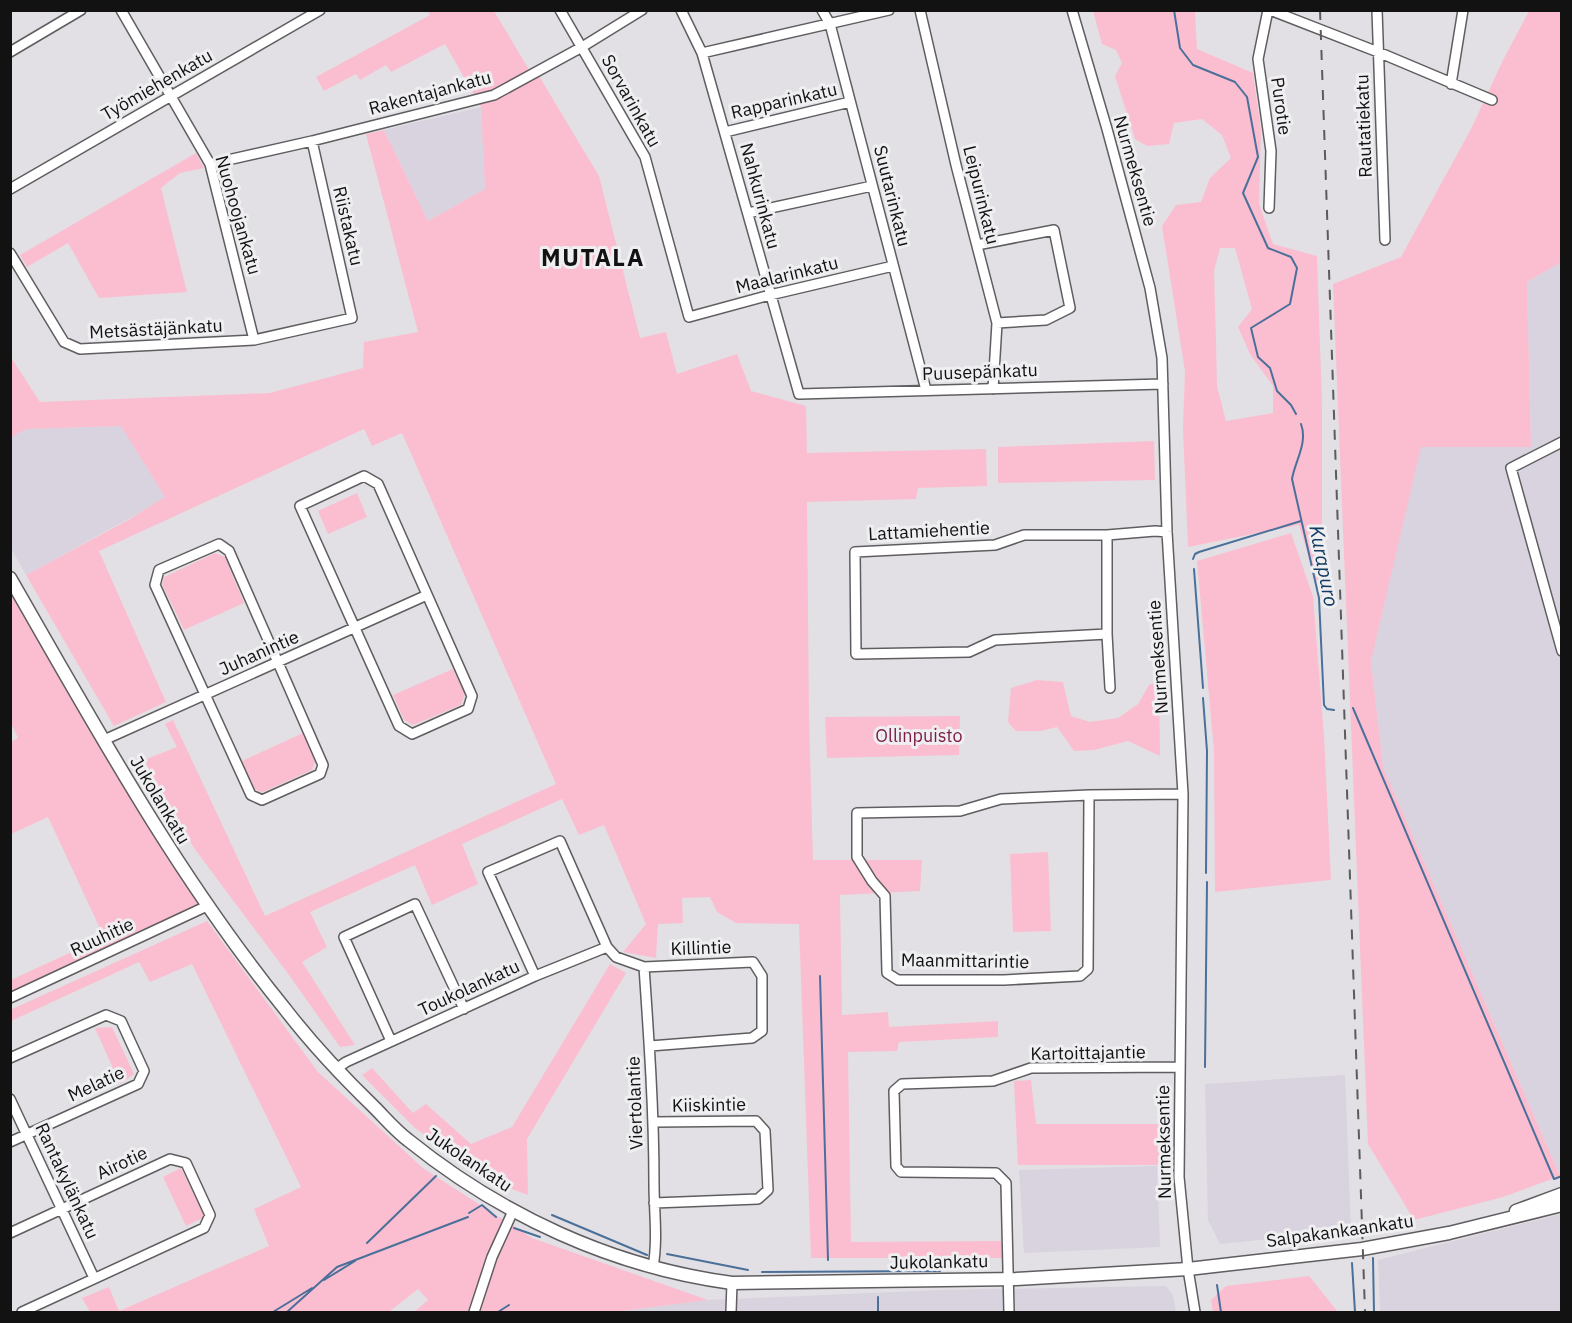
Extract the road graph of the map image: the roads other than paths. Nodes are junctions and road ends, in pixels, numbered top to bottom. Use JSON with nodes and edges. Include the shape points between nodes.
{"nodes":[{"id":1,"x":81,"y":10,"type":"edge"},
{"id":2,"x":121,"y":10,"type":"edge"},
{"id":3,"x":320,"y":10,"type":"edge"},
{"id":4,"x":560,"y":10,"type":"edge"},
{"id":5,"x":642,"y":10,"type":"edge"},
{"id":6,"x":681,"y":10,"type":"edge"},
{"id":7,"x":822,"y":10,"type":"edge"},
{"id":8,"x":889,"y":10,"type":"edge"},
{"id":9,"x":920,"y":10,"type":"edge"},
{"id":10,"x":1072,"y":10,"type":"edge"},
{"id":11,"x":1269,"y":10,"type":"edge"},
{"id":12,"x":1377,"y":10,"type":"edge"},
{"id":13,"x":1463,"y":10,"type":"edge"},
{"id":14,"x":830,"y":24,"type":"junction"},
{"id":15,"x":582,"y":47,"type":"junction"},
{"id":16,"x":10,"y":52,"type":"edge"},
{"id":17,"x":1378,"y":52,"type":"junction"},
{"id":18,"x":702,"y":54,"type":"junction"},
{"id":19,"x":1451,"y":84,"type":"junction"},
{"id":20,"x":171,"y":97,"type":"junction"},
{"id":21,"x":1492,"y":100,"type":"dead end"},
{"id":22,"x":850,"y":102,"type":"junction"},
{"id":23,"x":725,"y":132,"type":"junction"},
{"id":24,"x":312,"y":141,"type":"junction"},
{"id":25,"x":210,"y":164,"type":"junction"},
{"id":26,"x":872,"y":186,"type":"junction"},
{"id":27,"x":10,"y":189,"type":"edge"},
{"id":28,"x":1269,"y":208,"type":"dead end"},
{"id":29,"x":748,"y":213,"type":"junction"},
{"id":30,"x":1385,"y":240,"type":"dead end"},
{"id":31,"x":977,"y":245,"type":"junction"},
{"id":32,"x":10,"y":253,"type":"edge"},
{"id":33,"x":893,"y":266,"type":"junction"},
{"id":34,"x":770,"y":296,"type":"junction"},
{"id":35,"x":689,"y":317,"type":"joint"},
{"id":36,"x":352,"y":318,"type":"joint"},
{"id":37,"x":997,"y":323,"type":"junction"},
{"id":38,"x":254,"y":340,"type":"junction"},
{"id":39,"x":1163,"y":384,"type":"junction"},
{"id":40,"x":993,"y":388,"type":"junction"},
{"id":41,"x":926,"y":390,"type":"junction"},
{"id":42,"x":799,"y":394,"type":"joint"},
{"id":43,"x":1562,"y":442,"type":"edge"},
{"id":44,"x":1167,"y":532,"type":"junction"},
{"id":45,"x":1107,"y":535,"type":"junction"},
{"id":46,"x":10,"y":578,"type":"edge"},
{"id":47,"x":427,"y":595,"type":"junction"},
{"id":48,"x":356,"y":627,"type":"junction"},
{"id":49,"x":1107,"y":634,"type":"junction"},
{"id":50,"x":1562,"y":651,"type":"edge"},
{"id":51,"x":279,"y":662,"type":"junction"},
{"id":52,"x":1110,"y":688,"type":"dead end"},
{"id":53,"x":205,"y":695,"type":"junction"},
{"id":54,"x":104,"y":740,"type":"junction"},
{"id":55,"x":1183,"y":794,"type":"junction"},
{"id":56,"x":1089,"y":795,"type":"junction"},
{"id":57,"x":207,"y":906,"type":"junction"},
{"id":58,"x":607,"y":947,"type":"junction"},
{"id":59,"x":644,"y":967,"type":"junction"},
{"id":60,"x":535,"y":976,"type":"junction"},
{"id":61,"x":10,"y":998,"type":"edge"},
{"id":62,"x":464,"y":1009,"type":"junction"},
{"id":63,"x":391,"y":1041,"type":"junction"},
{"id":64,"x":650,"y":1046,"type":"junction"},
{"id":65,"x":10,"y":1059,"type":"edge"},
{"id":66,"x":1179,"y":1067,"type":"junction"},
{"id":67,"x":336,"y":1070,"type":"junction"},
{"id":68,"x":10,"y":1099,"type":"edge"},
{"id":69,"x":654,"y":1122,"type":"junction"},
{"id":70,"x":27,"y":1134,"type":"junction"},
{"id":71,"x":10,"y":1142,"type":"edge"},
{"id":72,"x":1562,"y":1194,"type":"edge"},
{"id":73,"x":654,"y":1203,"type":"junction"},
{"id":74,"x":1562,"y":1205,"type":"edge"},
{"id":75,"x":62,"y":1209,"type":"junction"},
{"id":76,"x":513,"y":1211,"type":"junction"},
{"id":77,"x":1496,"y":1222,"type":"junction"},
{"id":78,"x":10,"y":1233,"type":"edge"},
{"id":79,"x":653,"y":1267,"type":"junction"},
{"id":80,"x":1188,"y":1269,"type":"junction"},
{"id":81,"x":94,"y":1278,"type":"junction"},
{"id":82,"x":1008,"y":1278,"type":"junction"},
{"id":83,"x":732,"y":1282,"type":"junction"},
{"id":84,"x":22,"y":1312,"type":"edge"},
{"id":85,"x":474,"y":1312,"type":"edge"},
{"id":86,"x":731,"y":1312,"type":"edge"},
{"id":87,"x":1009,"y":1312,"type":"edge"},
{"id":88,"x":1195,"y":1312,"type":"edge"}],
"edges":[{"from":1,"to":16,"type":"street"},
{"from":2,"to":20,"type":"street","name":"Nuohoojankatu"},
{"from":3,"to":20,"type":"street","name":"Työmiehenkatu"},
{"from":4,"to":15,"type":"street","name":"Sorvarinkatu"},
{"from":5,"to":15,"type":"street","name":"Rakentajankatu"},
{"from":6,"to":18,"type":"street","name":"Nahkurinkatu"},
{"from":7,"to":14,"type":"street","name":"Suutarinkatu"},
{"from":8,"to":14,"type":"street"},
{"from":9,"to":31,"type":"street","name":"Leipurinkatu"},
{"from":10,"to":39,"type":"street","name":"Nurmeksentie","via":[[1150,288]]},
{"from":11,"to":17,"type":"street"},
{"from":11,"to":28,"type":"street","name":"Purotie","via":[[1257,59],[1271,151]]},
{"from":12,"to":17,"type":"street","name":"Rautatiekatu"},
{"from":13,"to":19,"type":"street"},
{"from":14,"to":18,"type":"street"},
{"from":14,"to":22,"type":"street","name":"Suutarinkatu"},
{"from":15,"to":24,"type":"street","name":"Rakentajankatu","via":[[494,95]]},
{"from":15,"to":35,"type":"street","name":"Sorvarinkatu","via":[[645,157]]},
{"from":17,"to":19,"type":"street"},
{"from":17,"to":30,"type":"street","name":"Rautatiekatu"},
{"from":18,"to":23,"type":"street","name":"Nahkurinkatu"},
{"from":19,"to":21,"type":"street"},
{"from":20,"to":25,"type":"street","name":"Nuohoojankatu"},
{"from":20,"to":27,"type":"street","name":"Työmiehenkatu"},
{"from":22,"to":23,"type":"street","name":"Rapparinkatu"},
{"from":22,"to":26,"type":"street","name":"Suutarinkatu"},
{"from":23,"to":29,"type":"street","name":"Nahkurinkatu"},
{"from":24,"to":25,"type":"street","name":"Rakentajankatu"},
{"from":24,"to":36,"type":"street","name":"Riistakatu"},
{"from":25,"to":38,"type":"street","name":"Nuohoojankatu"},
{"from":26,"to":29,"type":"street"},
{"from":26,"to":33,"type":"street","name":"Suutarinkatu"},
{"from":29,"to":34,"type":"street","name":"Nahkurinkatu"},
{"from":31,"to":37,"type":"street","name":"Leipurinkatu"},
{"from":31,"to":37,"type":"street","via":[[1054,230],[1070,308],[1046,320]]},
{"from":32,"to":38,"type":"street","name":"Metsästäjänkatu","via":[[64,342],[80,349]]},
{"from":33,"to":34,"type":"street","name":"Maalarinkatu"},
{"from":33,"to":41,"type":"street","name":"Suutarinkatu"},
{"from":34,"to":35,"type":"street","name":"Maalarinkatu"},
{"from":34,"to":42,"type":"street","name":"Nahkurinkatu"},
{"from":36,"to":38,"type":"street","name":"Metsästäjänkatu"},
{"from":37,"to":40,"type":"street","name":"Leipurinkatu"},
{"from":39,"to":40,"type":"street","name":"Puusepänkatu"},
{"from":39,"to":44,"type":"street","name":"Nurmeksentie"},
{"from":40,"to":41,"type":"street","name":"Puusepänkatu"},
{"from":41,"to":42,"type":"street","name":"Puusepänkatu"},
{"from":43,"to":50,"type":"street","via":[[1512,468]]},
{"from":44,"to":45,"type":"street","name":"Lattamiehentie"},
{"from":44,"to":55,"type":"street","name":"Nurmeksentie"},
{"from":45,"to":49,"type":"street"},
{"from":45,"to":49,"type":"street","name":"Lattamiehentie","via":[[1024,535],[995,545],[855,552],[856,654],[969,652],[995,640]]},
{"from":46,"to":54,"type":"main road","name":"Jukolankatu"},
{"from":47,"to":48,"type":"street","name":"Juhanintie"},
{"from":47,"to":48,"type":"street","via":[[472,696],[468,709],[422,730],[412,734],[399,726]]},
{"from":47,"to":48,"type":"street","via":[[378,484],[364,476],[300,506]]},
{"from":48,"to":51,"type":"street","name":"Juhanintie"},
{"from":49,"to":52,"type":"street"},
{"from":51,"to":53,"type":"street","name":"Juhanintie"},
{"from":51,"to":53,"type":"street","via":[[324,765],[320,774],[281,792],[262,800],[251,795]]},
{"from":51,"to":53,"type":"street","via":[[229,551],[219,544],[159,570],[155,585]]},
{"from":53,"to":54,"type":"street","name":"Juhanintie"},
{"from":54,"to":57,"type":"main road","name":"Jukolankatu"},
{"from":55,"to":56,"type":"street","name":"Maanmittarintie"},
{"from":55,"to":66,"type":"street","name":"Nurmeksentie"},
{"from":56,"to":56,"type":"street","name":"Maanmittarintie","via":[[1001,800],[960,811],[857,813],[857,857],[885,896],[888,973],[898,980],[1004,980],[1080,976],[1088,969]]},
{"from":57,"to":61,"type":"street","name":"Ruuhitie"},
{"from":57,"to":67,"type":"main road","name":"Jukolankatu","via":[[256,974]]},
{"from":58,"to":59,"type":"street","via":[[616,957]]},
{"from":58,"to":60,"type":"street","name":"Toukolankatu"},
{"from":58,"to":60,"type":"street","via":[[560,841],[488,872]]},
{"from":59,"to":64,"type":"street","name":"Viertolantie"},
{"from":59,"to":64,"type":"street","name":"Killintie","via":[[753,962],[762,976],[762,1031],[752,1038]]},
{"from":60,"to":62,"type":"street","name":"Toukolankatu"},
{"from":62,"to":63,"type":"street","name":"Toukolankatu"},
{"from":62,"to":63,"type":"street","via":[[415,904],[344,936]]},
{"from":63,"to":67,"type":"street","name":"Toukolankatu"},
{"from":64,"to":69,"type":"street","name":"Viertolantie"},
{"from":65,"to":70,"type":"street","name":"Melatie","via":[[106,1015],[121,1021],[144,1071],[138,1084]]},
{"from":66,"to":80,"type":"street","name":"Nurmeksentie","via":[[1179,1177]]},
{"from":66,"to":82,"type":"street","name":"Kartoittajantie","via":[[1031,1068],[993,1081],[902,1084],[894,1091],[896,1166],[901,1172],[996,1173],[1006,1183]]},
{"from":67,"to":76,"type":"main road","name":"Jukolankatu","via":[[406,1139],[483,1195]]},
{"from":68,"to":70,"type":"street","name":"Rantakylänkatu"},
{"from":69,"to":73,"type":"street","name":"Viertolantie"},
{"from":69,"to":73,"type":"street","name":"Kiiskintie","via":[[756,1121],[765,1131],[768,1190],[758,1199]]},
{"from":70,"to":71,"type":"street","name":"Melatie"},
{"from":70,"to":75,"type":"street","name":"Rantakylänkatu"},
{"from":72,"to":77,"type":"main road","name":"Salpakankaankatu"},
{"from":73,"to":79,"type":"street","name":"Viertolantie","via":[[657,1246]]},
{"from":74,"to":77,"type":"main road","name":"Salpakankaankatu"},
{"from":75,"to":78,"type":"street"},
{"from":75,"to":81,"type":"street","name":"Rantakylänkatu"},
{"from":75,"to":81,"type":"street","name":"Airotie","via":[[170,1159],[186,1163],[210,1215],[204,1228]]},
{"from":76,"to":79,"type":"main road","name":"Jukolankatu","via":[[591,1248]]},
{"from":76,"to":85,"type":"street","via":[[492,1257]]},
{"from":77,"to":80,"type":"main road","name":"Salpakankaankatu","via":[[1362,1249]]},
{"from":79,"to":83,"type":"main road","name":"Jukolankatu"},
{"from":80,"to":82,"type":"main road","name":"Jukolankatu"},
{"from":80,"to":88,"type":"street","name":"Nurmeksentie"},
{"from":81,"to":84,"type":"street"},
{"from":82,"to":83,"type":"main road","name":"Jukolankatu"},
{"from":82,"to":87,"type":"street"},
{"from":83,"to":86,"type":"street"}]}
